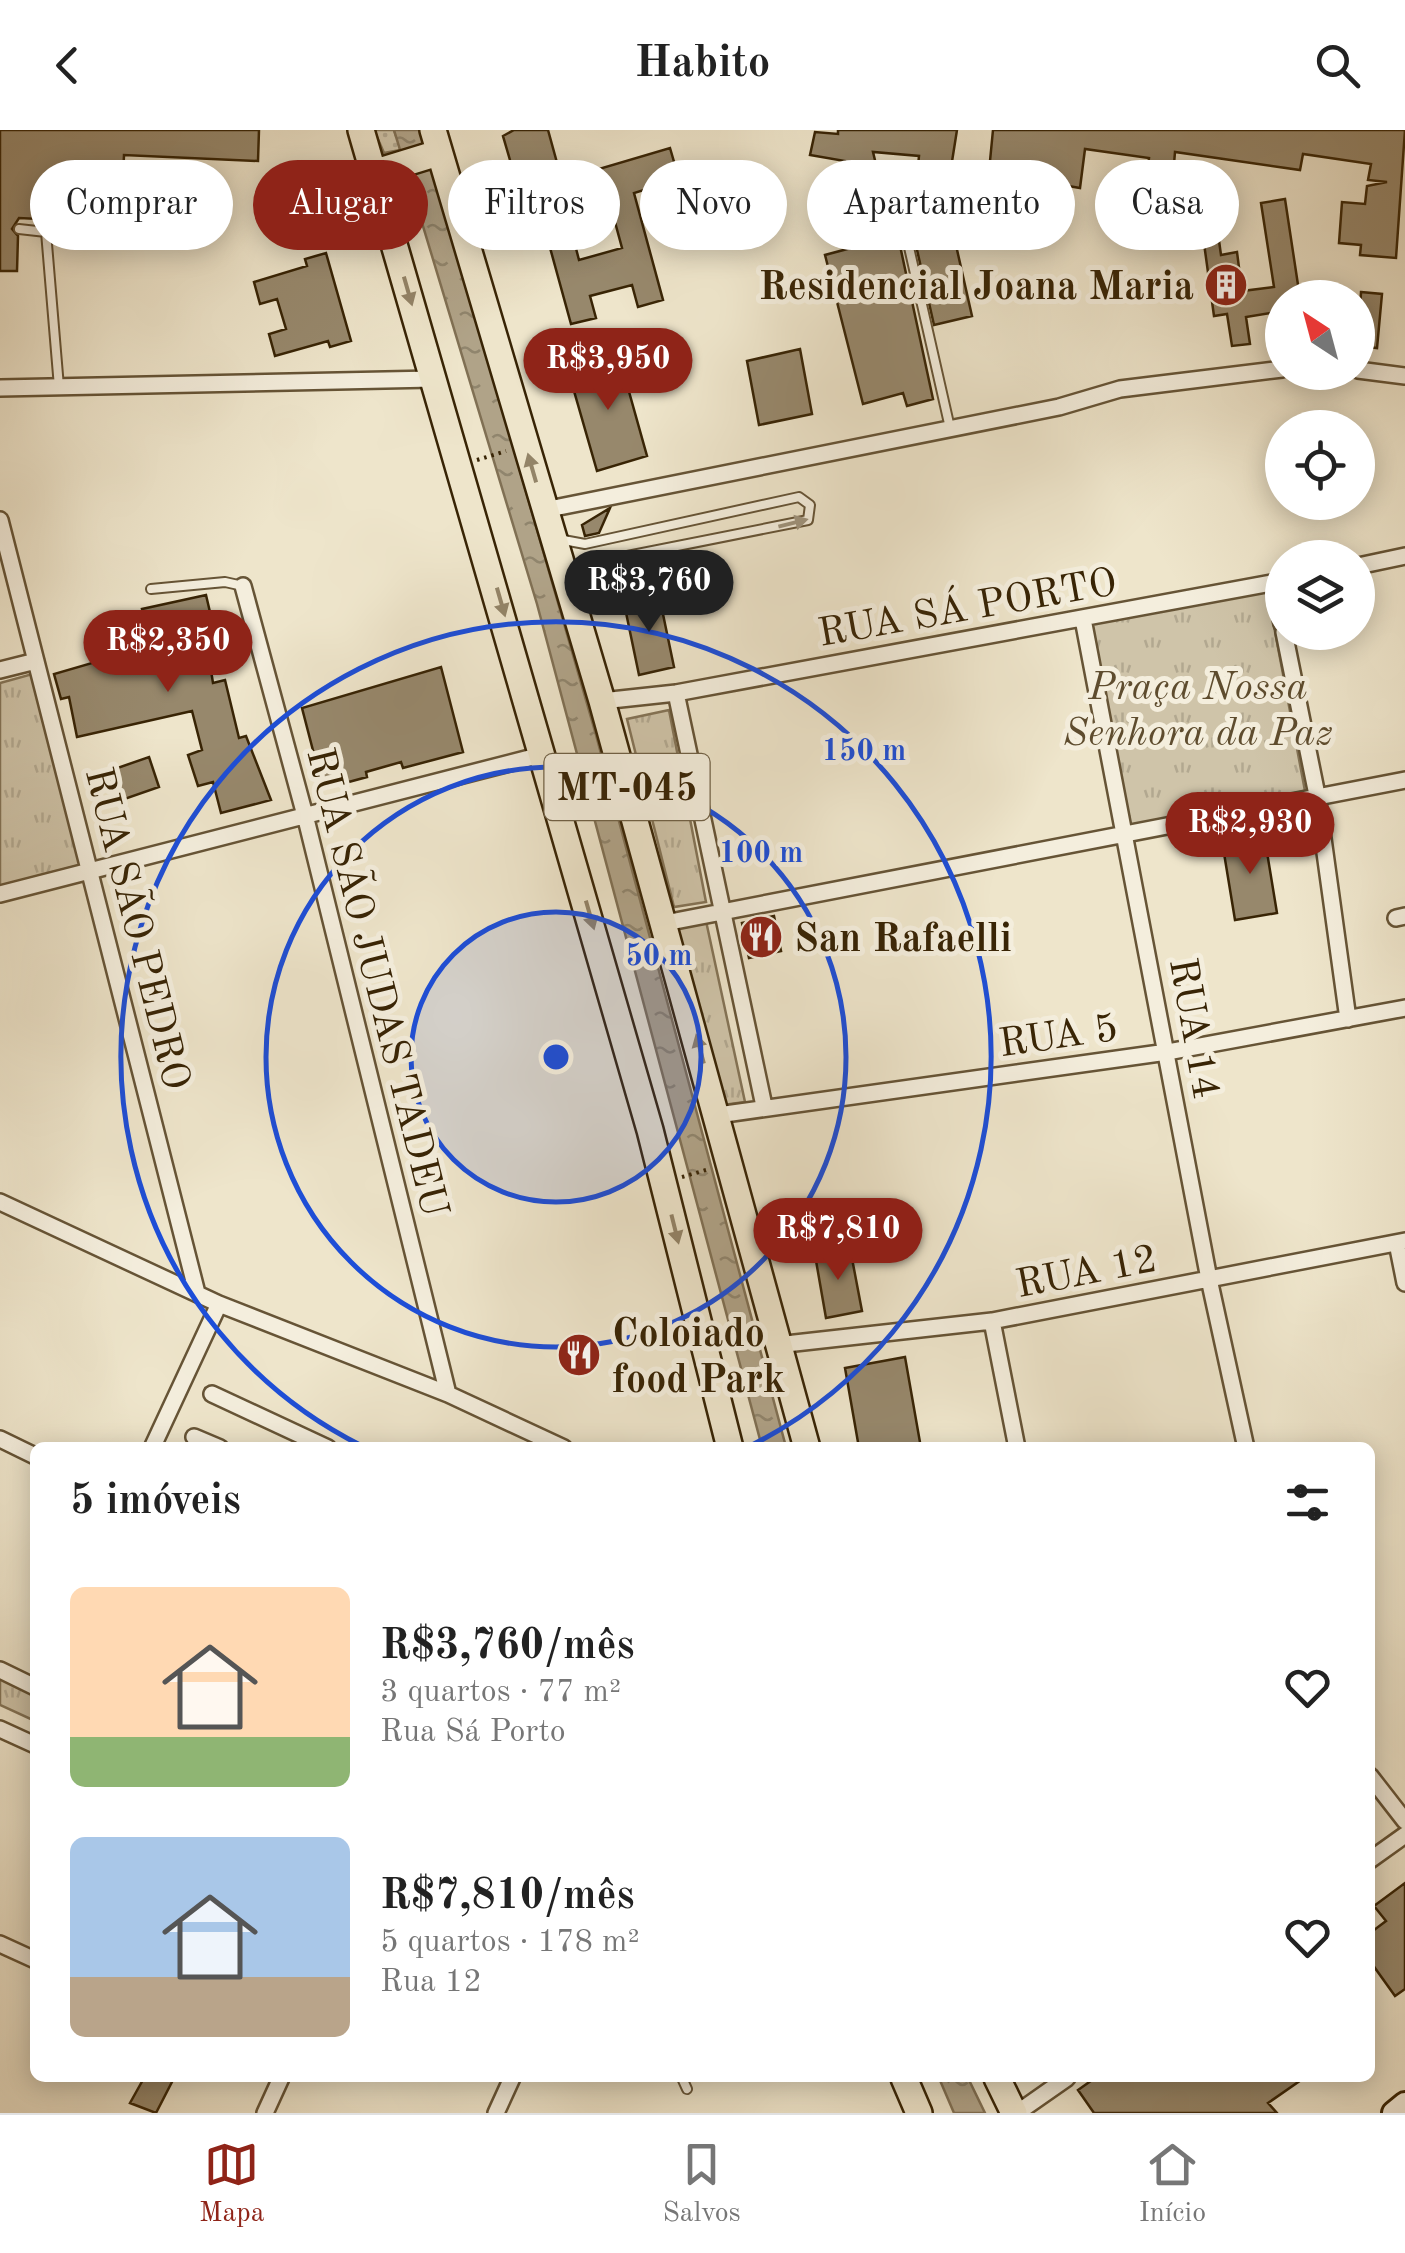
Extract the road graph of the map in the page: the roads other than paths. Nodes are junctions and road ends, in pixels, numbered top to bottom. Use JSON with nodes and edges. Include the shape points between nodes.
{"nodes":[{"id":1,"x":361,"y":130,"type":"edge"},
{"id":2,"x":432,"y":147,"type":"edge"},
{"id":3,"x":375,"y":160,"type":"edge"},
{"id":4,"x":404,"y":160,"type":"edge"},
{"id":5,"x":19,"y":229,"type":"dead end"},
{"id":6,"x":400,"y":250,"type":"edge"},
{"id":7,"x":910,"y":250,"type":"edge"},
{"id":8,"x":1265,"y":371,"type":"edge"},
{"id":9,"x":1375,"y":372,"type":"edge"},
{"id":10,"x":1405,"y":376,"type":"edge"},
{"id":11,"x":433,"y":379,"type":"junction"},
{"id":12,"x":59,"y":386,"type":"junction"},
{"id":13,"x":0,"y":388,"type":"edge"},
{"id":14,"x":950,"y":428,"type":"junction"},
{"id":15,"x":544,"y":510,"type":"junction"},
{"id":16,"x":0,"y":520,"type":"edge"},
{"id":17,"x":553,"y":538,"type":"junction"},
{"id":18,"x":1405,"y":556,"type":"edge"},
{"id":19,"x":1375,"y":562,"type":"edge"},
{"id":20,"x":566,"y":582,"type":"junction"},
{"id":21,"x":1265,"y":584,"type":"edge"},
{"id":22,"x":243,"y":586,"type":"joint"},
{"id":23,"x":152,"y":589,"type":"dead end"},
{"id":24,"x":1084,"y":619,"type":"junction"},
{"id":25,"x":1288,"y":650,"type":"edge"},
{"id":26,"x":36,"y":661,"type":"junction"},
{"id":27,"x":0,"y":670,"type":"edge"},
{"id":28,"x":676,"y":692,"type":"junction"},
{"id":29,"x":602,"y":702,"type":"junction"},
{"id":30,"x":545,"y":754,"type":"junction"},
{"id":31,"x":1405,"y":780,"type":"edge"},
{"id":32,"x":1316,"y":795,"type":"junction"},
{"id":33,"x":306,"y":818,"type":"junction"},
{"id":34,"x":1127,"y":831,"type":"junction"},
{"id":35,"x":93,"y":872,"type":"junction"},
{"id":36,"x":0,"y":894,"type":"edge"},
{"id":37,"x":722,"y":913,"type":"junction"},
{"id":38,"x":665,"y":924,"type":"junction"},
{"id":39,"x":1405,"y":1008,"type":"edge"},
{"id":40,"x":1348,"y":1018,"type":"junction"},
{"id":41,"x":1167,"y":1052,"type":"junction"},
{"id":42,"x":764,"y":1106,"type":"junction"},
{"id":43,"x":718,"y":1115,"type":"junction"},
{"id":44,"x":0,"y":1202,"type":"edge"},
{"id":45,"x":1401,"y":1242,"type":"edge"},
{"id":46,"x":1209,"y":1279,"type":"junction"},
{"id":47,"x":1405,"y":1283,"type":"edge"},
{"id":48,"x":197,"y":1294,"type":"junction"},
{"id":49,"x":220,"y":1304,"type":"junction"},
{"id":50,"x":992,"y":1321,"type":"junction"},
{"id":51,"x":777,"y":1345,"type":"junction"},
{"id":52,"x":212,"y":1394,"type":"dead end"},
{"id":53,"x":448,"y":1394,"type":"junction"},
{"id":54,"x":194,"y":1437,"type":"dead end"},
{"id":55,"x":0,"y":1439,"type":"edge"},
{"id":56,"x":155,"y":1442,"type":"edge"},
{"id":57,"x":206,"y":1442,"type":"edge"},
{"id":58,"x":315,"y":1442,"type":"edge"},
{"id":59,"x":551,"y":1442,"type":"edge"},
{"id":60,"x":728,"y":1442,"type":"edge"},
{"id":61,"x":805,"y":1442,"type":"edge"},
{"id":62,"x":1016,"y":1442,"type":"edge"},
{"id":63,"x":1245,"y":1442,"type":"edge"},
{"id":64,"x":30,"y":1454,"type":"edge"},
{"id":65,"x":0,"y":1670,"type":"edge"},
{"id":66,"x":30,"y":1685,"type":"edge"},
{"id":67,"x":0,"y":1729,"type":"edge"},
{"id":68,"x":30,"y":1743,"type":"edge"},
{"id":69,"x":1375,"y":1782,"type":"edge"},
{"id":70,"x":1405,"y":1821,"type":"edge"},
{"id":71,"x":1405,"y":1835,"type":"edge"},
{"id":72,"x":1375,"y":1856,"type":"edge"},
{"id":73,"x":0,"y":1944,"type":"edge"},
{"id":74,"x":30,"y":1958,"type":"edge"},
{"id":75,"x":279,"y":2082,"type":"edge"},
{"id":76,"x":510,"y":2082,"type":"edge"},
{"id":77,"x":684,"y":2082,"type":"edge"},
{"id":78,"x":906,"y":2082,"type":"edge"},
{"id":79,"x":999,"y":2082,"type":"edge"},
{"id":80,"x":1060,"y":2082,"type":"edge"},
{"id":81,"x":687,"y":2089,"type":"dead end"},
{"id":82,"x":1405,"y":2104,"type":"edge"},
{"id":83,"x":265,"y":2113,"type":"edge"},
{"id":84,"x":496,"y":2113,"type":"edge"},
{"id":85,"x":918,"y":2113,"type":"edge"},
{"id":86,"x":1016,"y":2113,"type":"edge"},
{"id":87,"x":1394,"y":2113,"type":"edge"}],
"edges":[{"from":1,"to":3,"type":"main road","number":"MT-045"},
{"from":2,"to":4,"type":"main road"},
{"from":15,"to":2,"type":"main road","number":"MT-045","one_way":true},
{"from":5,"to":12,"type":"lane","via":[[46,232]]},
{"from":6,"to":11,"type":"main road","number":"MT-045","one_way":true},
{"from":7,"to":14,"type":"lane"},
{"from":8,"to":14,"type":"street","via":[[1120,389]]},
{"from":9,"to":10,"type":"street"},
{"from":11,"to":12,"type":"street"},
{"from":11,"to":30,"type":"main road","number":"MT-045","one_way":true},
{"from":12,"to":13,"type":"street"},
{"from":14,"to":15,"type":"street"},
{"from":15,"to":17,"type":"main road","number":"MT-045"},
{"from":16,"to":26,"type":"street","name":"RUA SÃO PEDRO"},
{"from":17,"to":20,"type":"main road","number":"MT-045"},
{"from":20,"to":17,"type":"lane","one_way":true,"via":[[592,563],[808,520],[810,505],[799,497],[584,544]]},
{"from":18,"to":19,"type":"street"},
{"from":20,"to":29,"type":"main road","number":"MT-045"},
{"from":21,"to":24,"type":"street","name":"RUA SÁ PORTO"},
{"from":22,"to":23,"type":"lane"},
{"from":22,"to":33,"type":"street","name":"RUA SÃO JUDAS TADEU"},
{"from":24,"to":28,"type":"street","name":"RUA SÁ PORTO"},
{"from":24,"to":34,"type":"street","name":"RUA 14"},
{"from":25,"to":32,"type":"street"},
{"from":26,"to":27,"type":"street"},
{"from":26,"to":35,"type":"street","name":"RUA SÃO PEDRO"},
{"from":28,"to":29,"type":"street","name":"RUA SÁ PORTO"},
{"from":28,"to":37,"type":"street"},
{"from":29,"to":38,"type":"main road","number":"MT-045"},
{"from":30,"to":33,"type":"street"},
{"from":30,"to":60,"type":"main road","number":"MT-045","one_way":true},
{"from":31,"to":32,"type":"street"},
{"from":32,"to":34,"type":"street"},
{"from":32,"to":40,"type":"street"},
{"from":33,"to":35,"type":"street"},
{"from":33,"to":53,"type":"street","name":"RUA SÃO JUDAS TADEU"},
{"from":34,"to":37,"type":"street"},
{"from":34,"to":41,"type":"street","name":"RUA 14"},
{"from":35,"to":36,"type":"street"},
{"from":35,"to":48,"type":"street","name":"RUA SÃO PEDRO"},
{"from":37,"to":38,"type":"street"},
{"from":37,"to":42,"type":"street"},
{"from":43,"to":38,"type":"main road","number":"MT-045","one_way":true},
{"from":39,"to":40,"type":"street","name":"RUA 5"},
{"from":40,"to":41,"type":"street","name":"RUA 5"},
{"from":41,"to":42,"type":"street","name":"RUA 5"},
{"from":41,"to":46,"type":"street","name":"RUA 14"},
{"from":42,"to":43,"type":"street","name":"RUA 5"},
{"from":43,"to":51,"type":"main road","number":"MT-045"},
{"from":44,"to":48,"type":"street"},
{"from":45,"to":46,"type":"street","name":"RUA 12"},
{"from":45,"to":47,"type":"street"},
{"from":46,"to":50,"type":"street","name":"RUA 12"},
{"from":46,"to":63,"type":"street","name":"RUA 14"},
{"from":48,"to":49,"type":"street"},
{"from":49,"to":53,"type":"street"},
{"from":49,"to":56,"type":"street"},
{"from":50,"to":51,"type":"street","name":"RUA 12"},
{"from":50,"to":62,"type":"street"},
{"from":51,"to":61,"type":"main road","number":"MT-045"},
{"from":52,"to":58,"type":"street"},
{"from":53,"to":59,"type":"street"},
{"from":54,"to":57,"type":"street"},
{"from":55,"to":64,"type":"street"},
{"from":65,"to":66,"type":"street"},
{"from":67,"to":68,"type":"street"},
{"from":69,"to":70,"type":"street"},
{"from":71,"to":72,"type":"street"},
{"from":73,"to":74,"type":"street"},
{"from":75,"to":83,"type":"street"},
{"from":76,"to":84,"type":"street"},
{"from":77,"to":81,"type":"lane"},
{"from":78,"to":85,"type":"main road"},
{"from":79,"to":86,"type":"main road"},
{"from":80,"to":86,"type":"street"},
{"from":82,"to":87,"type":"main road"}]}
